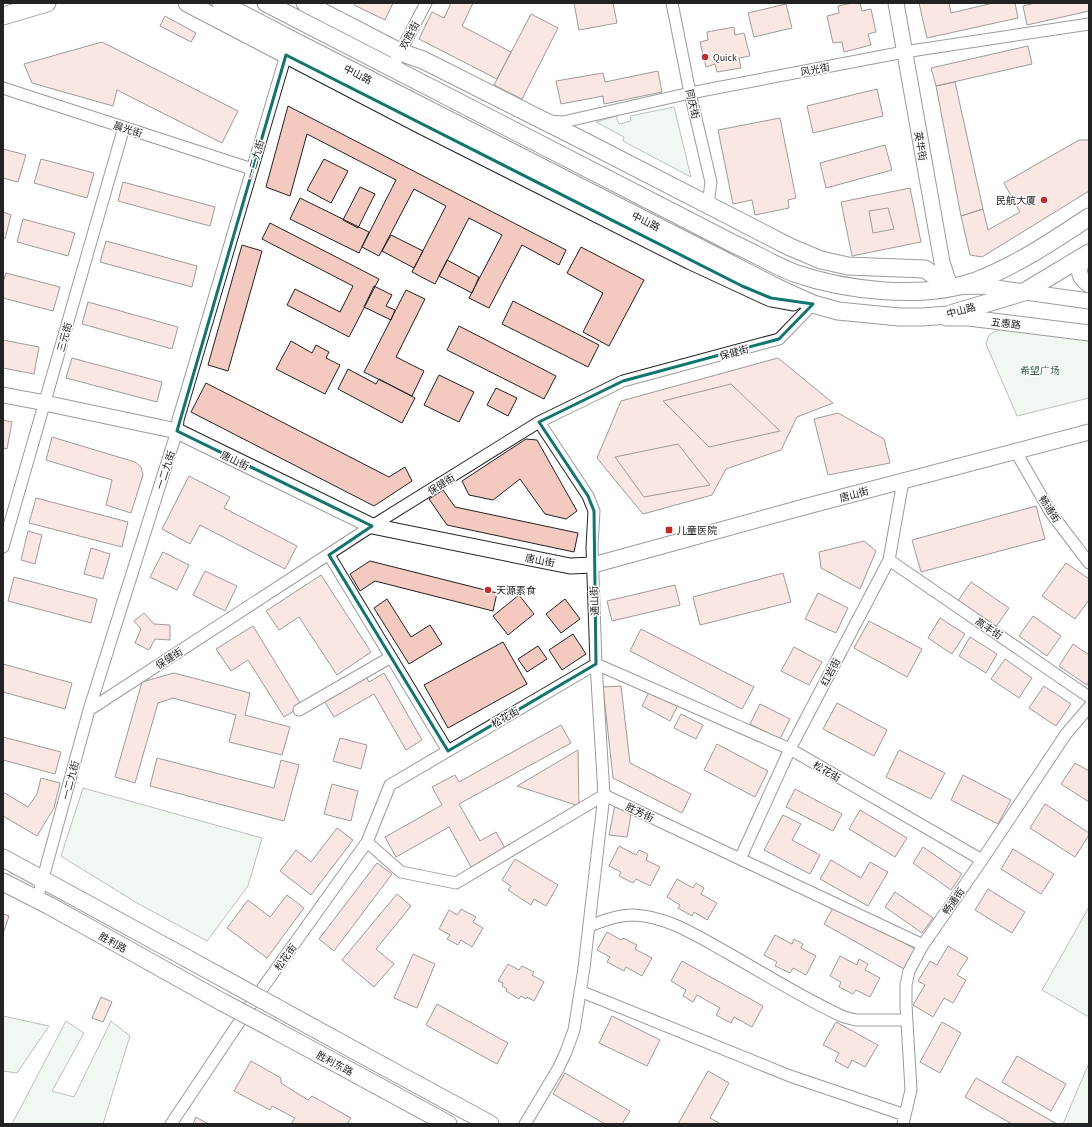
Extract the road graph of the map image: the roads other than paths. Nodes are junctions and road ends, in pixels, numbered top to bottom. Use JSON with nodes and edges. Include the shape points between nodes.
{"nodes":[{"id":1,"x":47,"y":3,"type":"edge"},
{"id":2,"x":187,"y":3,"type":"edge"},
{"id":3,"x":221,"y":3,"type":"edge"},
{"id":4,"x":266,"y":3,"type":"edge"},
{"id":5,"x":305,"y":3,"type":"edge"},
{"id":6,"x":426,"y":3,"type":"edge"},
{"id":7,"x":672,"y":3,"type":"edge"},
{"id":8,"x":896,"y":3,"type":"edge"},
{"id":9,"x":3,"y":16,"type":"edge"},
{"id":10,"x":1089,"y":24,"type":"edge"},
{"id":11,"x":290,"y":48,"type":"junction"},
{"id":12,"x":400,"y":52,"type":"junction"},
{"id":13,"x":904,"y":52,"type":"junction"},
{"id":14,"x":392,"y":68,"type":"junction"},
{"id":15,"x":3,"y":88,"type":"edge"},
{"id":16,"x":690,"y":93,"type":"junction"},
{"id":17,"x":543,"y":121,"type":"junction"},
{"id":18,"x":124,"y":127,"type":"junction"},
{"id":19,"x":252,"y":170,"type":"junction"},
{"id":20,"x":708,"y":205,"type":"junction"},
{"id":21,"x":1089,"y":217,"type":"edge"},
{"id":22,"x":1089,"y":253,"type":"edge"},
{"id":23,"x":1089,"y":256,"type":"edge"},
{"id":24,"x":1089,"y":285,"type":"edge"},
{"id":25,"x":950,"y":287,"type":"junction"},
{"id":26,"x":1024,"y":292,"type":"junction"},
{"id":27,"x":1089,"y":300,"type":"edge"},
{"id":28,"x":813,"y":304,"type":"junction"},
{"id":29,"x":923,"y":317,"type":"junction"},
{"id":30,"x":1089,"y":333,"type":"edge"},
{"id":31,"x":3,"y":395,"type":"edge"},
{"id":32,"x":45,"y":403,"type":"junction"},
{"id":33,"x":539,"y":422,"type":"junction"},
{"id":34,"x":177,"y":431,"type":"junction"},
{"id":35,"x":1089,"y":432,"type":"edge"},
{"id":36,"x":1016,"y":452,"type":"junction"},
{"id":37,"x":903,"y":481,"type":"junction"},
{"id":38,"x":372,"y":526,"type":"junction"},
{"id":39,"x":3,"y":547,"type":"edge"},
{"id":40,"x":329,"y":555,"type":"junction"},
{"id":41,"x":889,"y":560,"type":"junction"},
{"id":42,"x":1089,"y":563,"type":"edge"},
{"id":43,"x":593,"y":564,"type":"junction"},
{"id":44,"x":391,"y":657,"type":"junction"},
{"id":45,"x":596,"y":664,"type":"junction"},
{"id":46,"x":1089,"y":696,"type":"edge"},
{"id":47,"x":1089,"y":707,"type":"edge"},
{"id":48,"x":88,"y":710,"type":"junction"},
{"id":49,"x":299,"y":710,"type":"dead end"},
{"id":50,"x":790,"y":749,"type":"junction"},
{"id":51,"x":448,"y":751,"type":"junction"},
{"id":52,"x":604,"y":795,"type":"junction"},
{"id":53,"x":367,"y":842,"type":"junction"},
{"id":54,"x":3,"y":858,"type":"edge"},
{"id":55,"x":740,"y":858,"type":"junction"},
{"id":56,"x":982,"y":860,"type":"junction"},
{"id":57,"x":43,"y":879,"type":"junction"},
{"id":58,"x":3,"y":882,"type":"edge"},
{"id":59,"x":37,"y":900,"type":"junction"},
{"id":60,"x":589,"y":926,"type":"junction"},
{"id":61,"x":923,"y":945,"type":"junction"},
{"id":62,"x":580,"y":992,"type":"junction"},
{"id":63,"x":222,"y":1002,"type":"joint"},
{"id":64,"x":907,"y":1020,"type":"junction"},
{"id":65,"x":904,"y":1119,"type":"edge"},
{"id":66,"x":171,"y":1124,"type":"edge"},
{"id":67,"x":448,"y":1124,"type":"edge"},
{"id":68,"x":490,"y":1124,"type":"edge"},
{"id":69,"x":525,"y":1124,"type":"edge"}],
"edges":[{"from":1,"to":9,"type":"main road"},
{"from":2,"to":11,"type":"main road"},
{"from":3,"to":11,"type":"main road","name":"中山路"},
{"from":4,"to":14,"type":"main road","name":"中山路"},
{"from":5,"to":12,"type":"main road"},
{"from":6,"to":12,"type":"street","name":"欢胜街"},
{"from":7,"to":16,"type":"street","name":"同庆街"},
{"from":8,"to":13,"type":"main road","name":"英华街"},
{"from":10,"to":13,"type":"street","name":"风光街"},
{"from":11,"to":19,"type":"street","name":"一二九街"},
{"from":11,"to":28,"type":"main road","name":"中山路"},
{"from":12,"to":14,"type":"street","name":"欢胜街"},
{"from":12,"to":17,"type":"main road","via":[[422,60]]},
{"from":13,"to":16,"type":"street","name":"风光街"},
{"from":13,"to":25,"type":"main road","name":"英华街","via":[[942,262]]},
{"from":14,"to":25,"type":"main road","name":"中山路","via":[[793,272],[825,282],[874,290],[917,292]]},
{"from":15,"to":18,"type":"street","name":"晨光街"},
{"from":16,"to":17,"type":"street","name":"风光街","via":[[563,122]]},
{"from":16,"to":20,"type":"street","name":"同庆街","via":[[711,182]]},
{"from":17,"to":20,"type":"main road"},
{"from":18,"to":19,"type":"street","name":"晨光街"},
{"from":18,"to":32,"type":"street","name":"三元街"},
{"from":19,"to":34,"type":"street","name":"一二九街","via":[[178,420]]},
{"from":20,"to":25,"type":"main road","via":[[821,260],[865,268],[925,269]]},
{"from":21,"to":25,"type":"main road","name":"中山路","via":[[1042,248],[996,272]]},
{"from":22,"to":26,"type":"main road","name":"中山路"},
{"from":23,"to":24,"type":"main road","via":[[1079,267],[1079,275]]},
{"from":25,"to":26,"type":"main road","via":[[982,286]]},
{"from":26,"to":27,"type":"main road"},
{"from":26,"to":29,"type":"main road","name":"中山路","via":[[947,315]]},
{"from":28,"to":29,"type":"main road","name":"中山路","via":[[838,311]]},
{"from":28,"to":33,"type":"street","name":"保健街","via":[[779,339],[622,381]]},
{"from":29,"to":30,"type":"main road","name":"五惠路","via":[[969,318]]},
{"from":31,"to":32,"type":"main road","name":"唐山街"},
{"from":32,"to":34,"type":"main road","name":"唐山街"},
{"from":32,"to":39,"type":"street","name":"三元街"},
{"from":33,"to":38,"type":"street","name":"保健街"},
{"from":33,"to":43,"type":"street","name":"通山街","via":[[588,496],[594,511]]},
{"from":34,"to":38,"type":"main road","name":"唐山街"},
{"from":34,"to":48,"type":"street","name":"一二九街"},
{"from":35,"to":36,"type":"main road","name":"唐山街"},
{"from":36,"to":37,"type":"main road","name":"唐山街"},
{"from":36,"to":42,"type":"street","name":"畅通街","via":[[1051,513]]},
{"from":37,"to":41,"type":"street","name":"红岩街"},
{"from":37,"to":43,"type":"main road","name":"唐山街"},
{"from":38,"to":40,"type":"street","name":"保健街"},
{"from":38,"to":43,"type":"main road","name":"唐山街","via":[[570,566]]},
{"from":40,"to":44,"type":"street"},
{"from":40,"to":48,"type":"street","name":"保健街"},
{"from":41,"to":46,"type":"street","name":"高丰街"},
{"from":41,"to":50,"type":"street","name":"红岩街"},
{"from":43,"to":45,"type":"street","name":"通山街"},
{"from":44,"to":49,"type":"street"},
{"from":44,"to":51,"type":"street"},
{"from":45,"to":50,"type":"street","name":"松花街"},
{"from":45,"to":51,"type":"street","name":"松花街"},
{"from":45,"to":52,"type":"street","name":"通山街"},
{"from":47,"to":56,"type":"street","name":"畅通街","via":[[1066,734]]},
{"from":48,"to":57,"type":"street","name":"一二九街"},
{"from":50,"to":55,"type":"street","name":"红岩街"},
{"from":50,"to":56,"type":"street","name":"松花街"},
{"from":51,"to":53,"type":"street","name":"松花街","via":[[390,785]]},
{"from":52,"to":53,"type":"street","via":[[456,883],[401,872]]},
{"from":52,"to":55,"type":"street","name":"胜芳街"},
{"from":52,"to":60,"type":"street","name":"通山街"},
{"from":53,"to":66,"type":"street","name":"松花街","via":[[254,1000]]},
{"from":54,"to":57,"type":"main road"},
{"from":55,"to":61,"type":"street","name":"胜芳街"},
{"from":56,"to":61,"type":"street","name":"畅通街"},
{"from":57,"to":59,"type":"street","name":"一二九街"},
{"from":57,"to":68,"type":"main road","bridge":true},
{"from":58,"to":59,"type":"main road","name":"胜利路"},
{"from":59,"to":63,"type":"main road","name":"胜利路"},
{"from":60,"to":62,"type":"street","name":"通山街"},
{"from":60,"to":64,"type":"street","via":[[620,916],[632,915],[664,920],[844,1018]]},
{"from":61,"to":64,"type":"street","name":"畅通街","via":[[909,971],[906,992]]},
{"from":62,"to":65,"type":"street"},
{"from":62,"to":69,"type":"street","name":"通山街","via":[[574,1030],[566,1052]]},
{"from":63,"to":67,"type":"main road","name":"胜利东路","bridge":true},
{"from":64,"to":65,"type":"street","name":"畅通街","via":[[911,1090]]}]}
